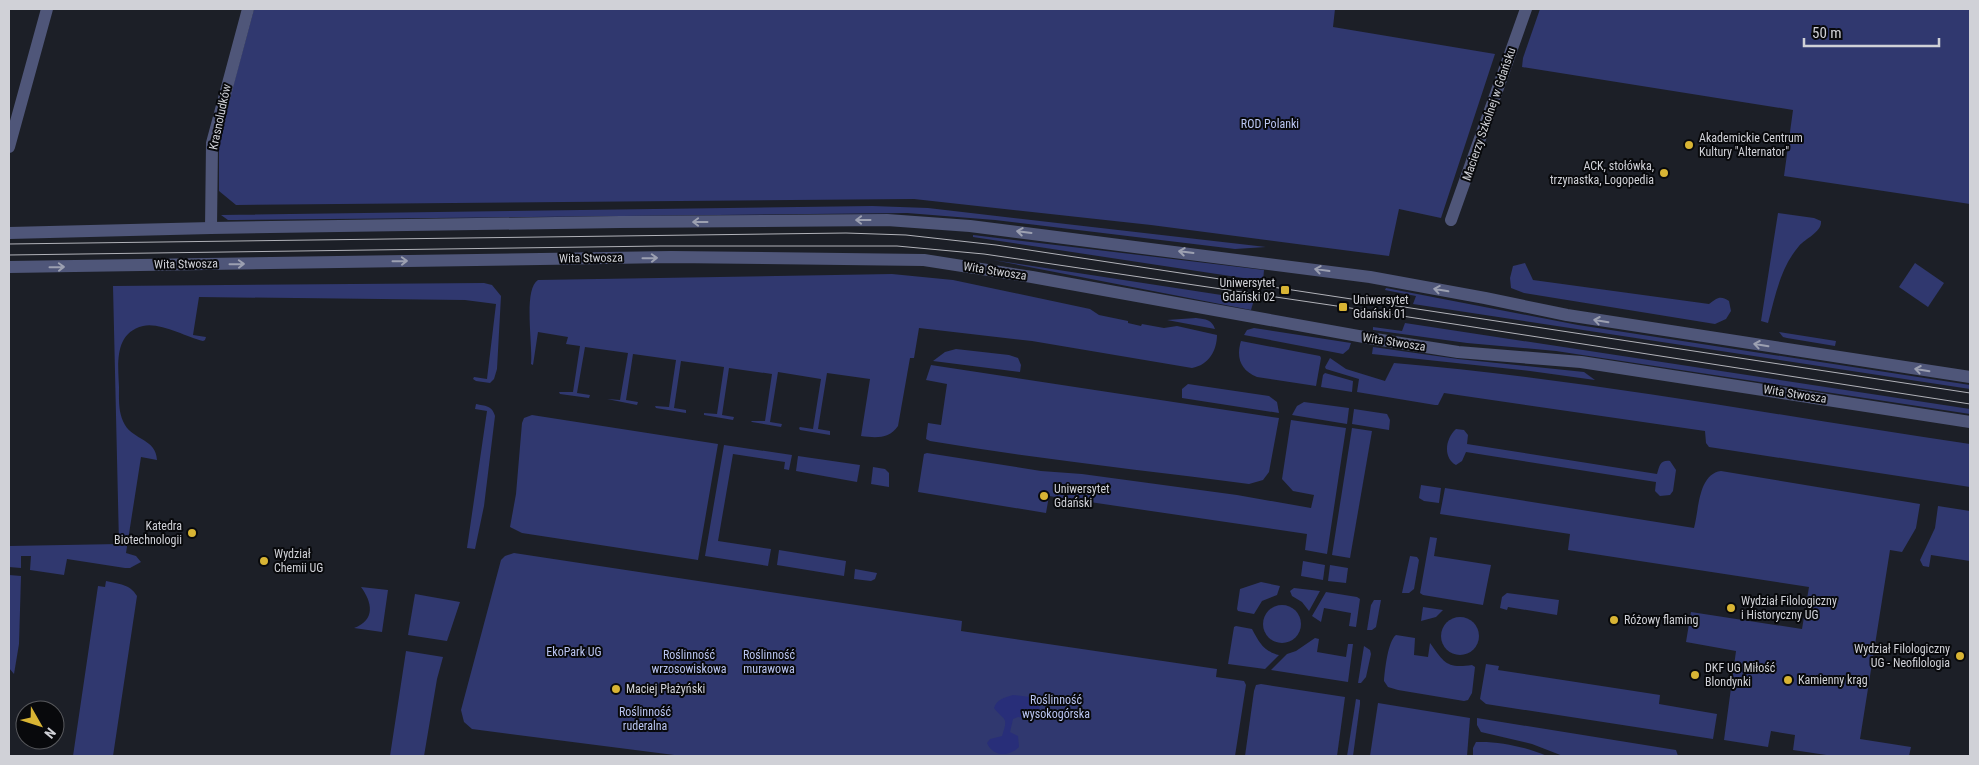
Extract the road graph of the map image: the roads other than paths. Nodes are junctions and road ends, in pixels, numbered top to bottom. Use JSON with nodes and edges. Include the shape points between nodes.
{"nodes":[{"id":1,"x":47,"y":9,"type":"edge"},
{"id":2,"x":248,"y":9,"type":"edge"},
{"id":3,"x":1526,"y":9,"type":"edge"},
{"id":4,"x":9,"y":147,"type":"edge"},
{"id":5,"x":1451,"y":220,"type":"dead end"},
{"id":6,"x":211,"y":228,"type":"junction"},
{"id":7,"x":9,"y":233,"type":"edge"},
{"id":8,"x":9,"y":268,"type":"edge"},
{"id":9,"x":1970,"y":377,"type":"edge"},
{"id":10,"x":1970,"y":422,"type":"edge"}],
"edges":[{"from":1,"to":4,"type":"street"},
{"from":2,"to":6,"type":"street","name":"Krasnoludków","via":[[212,143]]},
{"from":3,"to":5,"type":"street","name":"Macierzy Szkolnej w Gdańsku"},
{"from":6,"to":7,"type":"street"},
{"from":9,"to":6,"type":"street","one_way":true,"via":[[1567,315],[1370,277],[970,226],[887,220]]},
{"from":8,"to":10,"type":"street","name":"Wita Stwosza","one_way":true,"via":[[671,257],[924,260],[1458,352],[1581,362]]}]}
